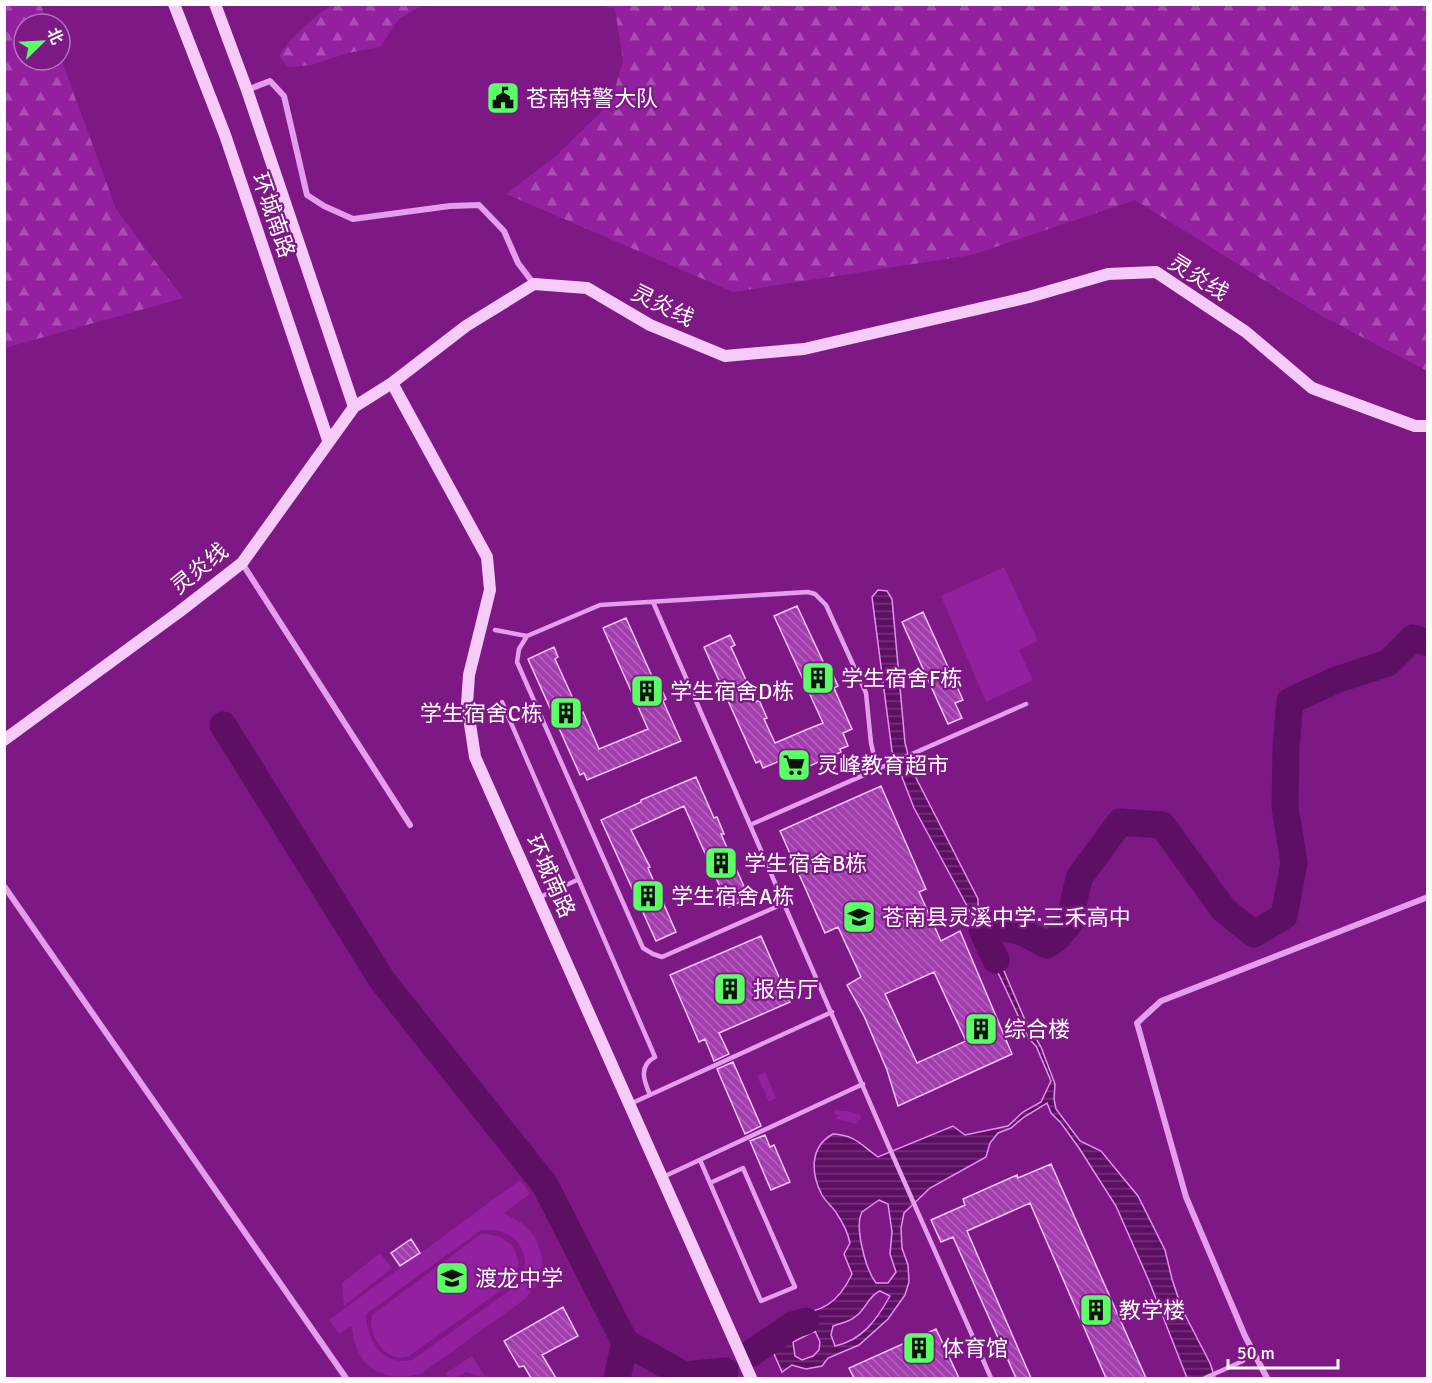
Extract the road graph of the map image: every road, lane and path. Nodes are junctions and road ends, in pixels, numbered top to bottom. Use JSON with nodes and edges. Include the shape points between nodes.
{"nodes":[{"id":1,"x":174,"y":4,"type":"edge"},
{"id":2,"x":215,"y":4,"type":"edge"},
{"id":3,"x":247,"y":90,"type":"junction"},
{"id":4,"x":534,"y":284,"type":"junction"},
{"id":5,"x":392,"y":383,"type":"junction"},
{"id":6,"x":354,"y":407,"type":"junction"},
{"id":7,"x":1428,"y":426,"type":"edge"},
{"id":8,"x":328,"y":440,"type":"junction"},
{"id":9,"x":242,"y":563,"type":"junction"},
{"id":10,"x":653,"y":602,"type":"junction"},
{"id":11,"x":495,"y":630,"type":"dead end"},
{"id":12,"x":527,"y":636,"type":"junction"},
{"id":13,"x":502,"y":702,"type":"dead end"},
{"id":14,"x":1026,"y":704,"type":"dead end"},
{"id":15,"x":4,"y":740,"type":"edge"},
{"id":16,"x":877,"y":769,"type":"junction"},
{"id":17,"x":410,"y":825,"type":"dead end"},
{"id":18,"x":750,"y":825,"type":"junction"},
{"id":19,"x":577,"y":880,"type":"junction"},
{"id":20,"x":4,"y":886,"type":"edge"},
{"id":21,"x":1428,"y":897,"type":"edge"},
{"id":22,"x":538,"y":898,"type":"junction"},
{"id":23,"x":784,"y":903,"type":"junction"},
{"id":24,"x":832,"y":1012,"type":"junction"},
{"id":25,"x":863,"y":1084,"type":"junction"},
{"id":26,"x":650,"y":1095,"type":"junction"},
{"id":27,"x":630,"y":1104,"type":"junction"},
{"id":28,"x":700,"y":1160,"type":"junction"},
{"id":29,"x":663,"y":1177,"type":"junction"},
{"id":30,"x":710,"y":1183,"type":"junction"},
{"id":31,"x":1244,"y":1361,"type":"dead end"},
{"id":32,"x":346,"y":1378,"type":"edge"},
{"id":33,"x":751,"y":1378,"type":"edge"},
{"id":34,"x":992,"y":1378,"type":"edge"},
{"id":35,"x":1205,"y":1378,"type":"edge"},
{"id":36,"x":1267,"y":1378,"type":"edge"}],
"edges":[{"from":1,"to":8,"type":"main road","name":"环城南路","via":[[225,135]]},
{"from":2,"to":3,"type":"main road","name":"环城南路"},
{"from":3,"to":4,"type":"street","via":[[270,81],[284,96],[307,195],[353,219],[479,205],[504,231],[518,263]]},
{"from":3,"to":6,"type":"main road","name":"环城南路"},
{"from":4,"to":5,"type":"main road","name":"灵炎线","via":[[466,326]]},
{"from":4,"to":7,"type":"main road","name":"灵炎线","via":[[587,288],[650,325],[725,356],[804,349],[1029,297],[1108,274],[1156,272],[1246,332],[1312,388],[1414,426]]},
{"from":5,"to":6,"type":"main road","name":"灵炎线"},
{"from":5,"to":22,"type":"main road","name":"环城南路","via":[[487,557],[490,590],[469,675],[474,757]]},
{"from":6,"to":8,"type":"main road","name":"灵炎线"},
{"from":8,"to":9,"type":"main road","name":"灵炎线"},
{"from":9,"to":15,"type":"main road","name":"灵炎线"},
{"from":9,"to":17,"type":"street"},
{"from":10,"to":12,"type":"lane","via":[[600,605]]},
{"from":10,"to":16,"type":"lane","via":[[815,594],[826,604],[866,693]]},
{"from":10,"to":18,"type":"lane"},
{"from":11,"to":12,"type":"lane"},
{"from":12,"to":23,"type":"lane","via":[[517,662],[643,948],[662,957]]},
{"from":13,"to":19,"type":"lane"},
{"from":14,"to":16,"type":"lane"},
{"from":16,"to":18,"type":"lane"},
{"from":18,"to":23,"type":"lane"},
{"from":19,"to":22,"type":"lane"},
{"from":19,"to":26,"type":"lane","via":[[655,1057],[648,1060],[643,1070]]},
{"from":20,"to":32,"type":"street"},
{"from":21,"to":36,"type":"street","via":[[1161,1000],[1137,1023],[1186,1197]]},
{"from":22,"to":27,"type":"main road","name":"环城南路"},
{"from":23,"to":24,"type":"lane"},
{"from":24,"to":25,"type":"lane"},
{"from":24,"to":26,"type":"lane"},
{"from":25,"to":28,"type":"lane"},
{"from":25,"to":34,"type":"lane"},
{"from":26,"to":27,"type":"lane"},
{"from":27,"to":29,"type":"main road","name":"环城南路"},
{"from":28,"to":29,"type":"lane"},
{"from":28,"to":30,"type":"lane"},
{"from":29,"to":33,"type":"main road","name":"环城南路"},
{"from":30,"to":30,"type":"lane","via":[[761,1301],[795,1287],[743,1168]]},
{"from":31,"to":35,"type":"lane"}]}
